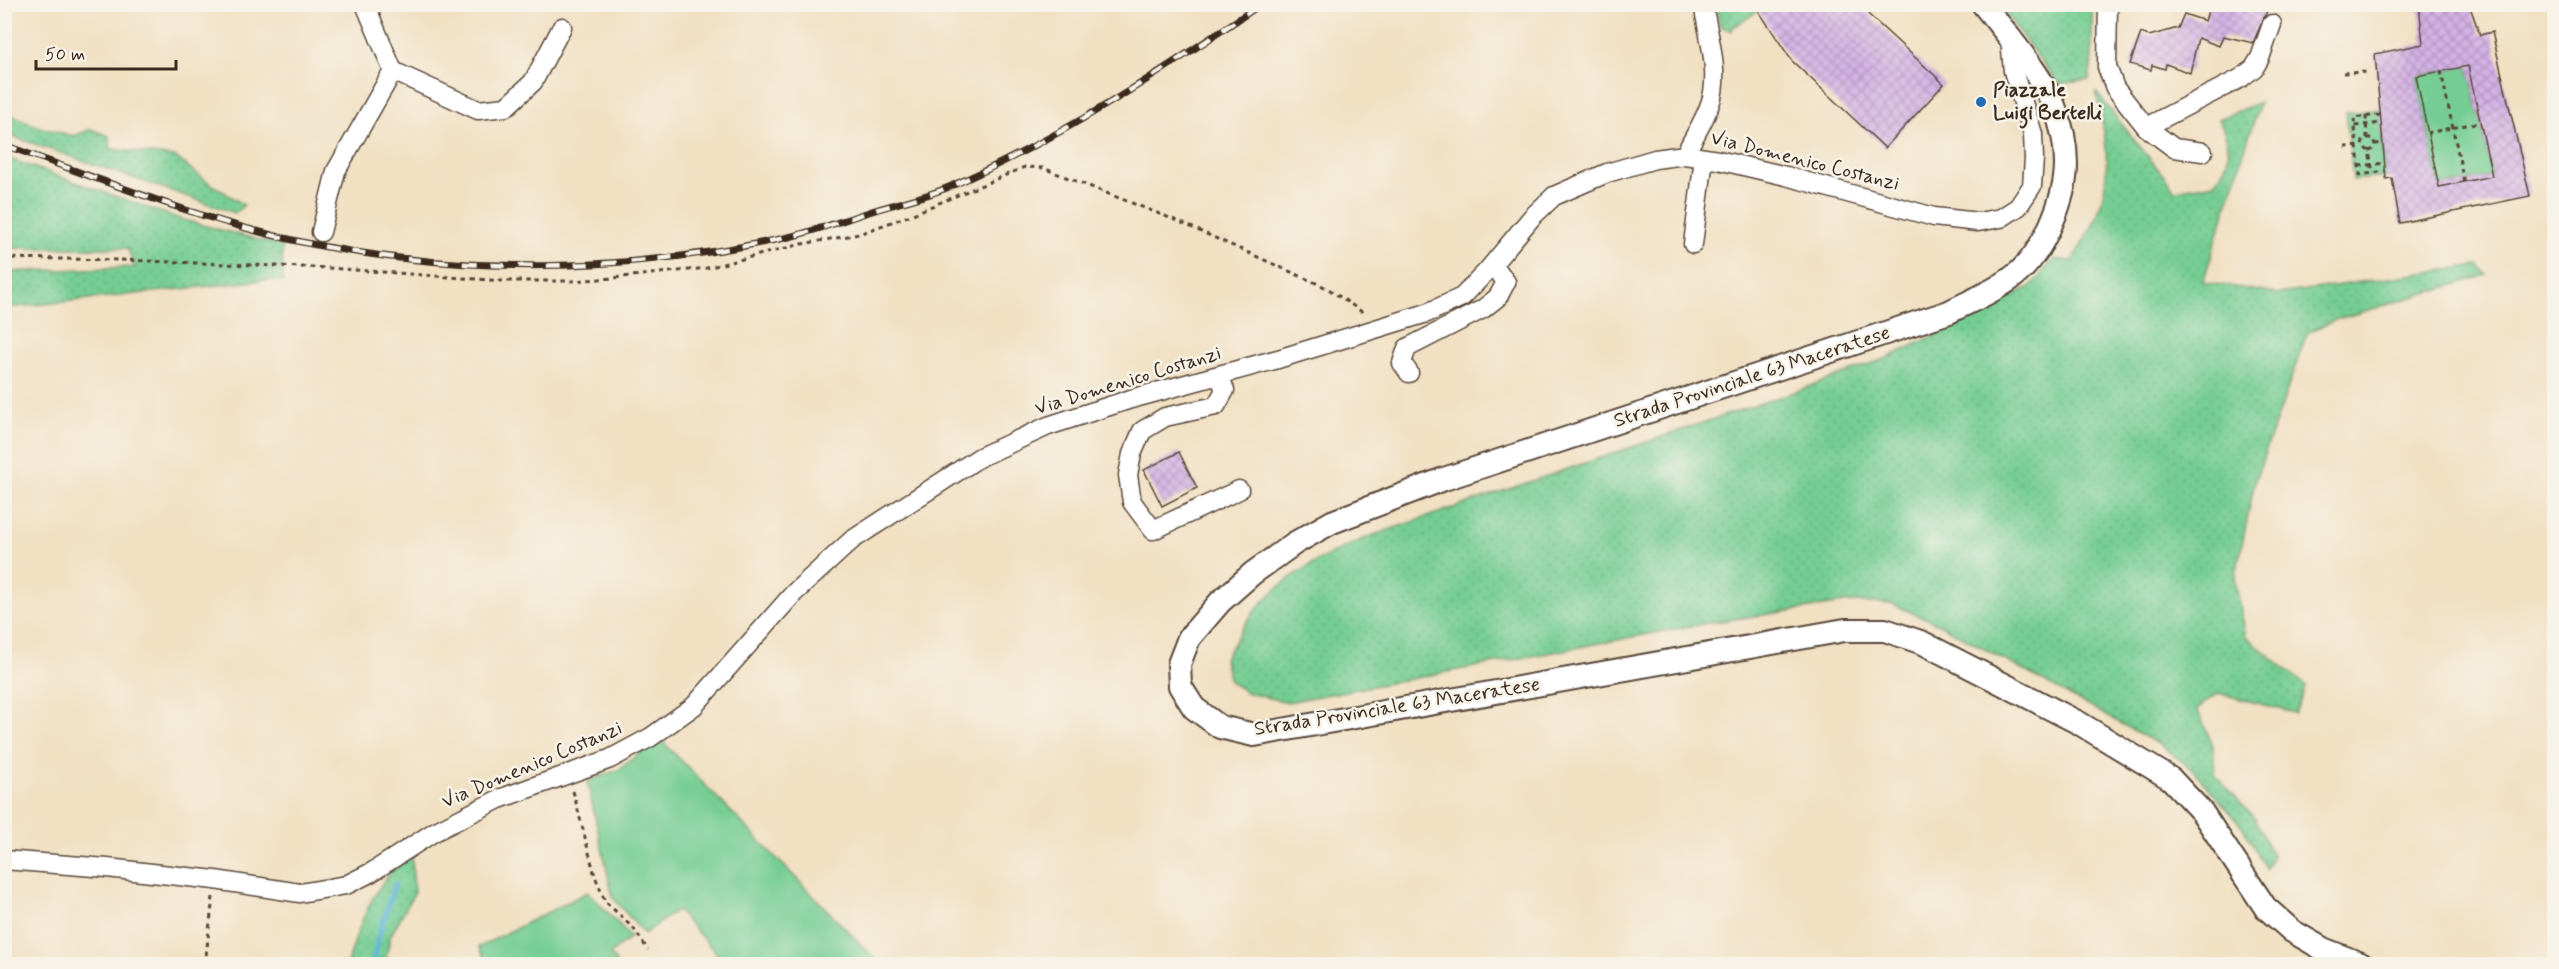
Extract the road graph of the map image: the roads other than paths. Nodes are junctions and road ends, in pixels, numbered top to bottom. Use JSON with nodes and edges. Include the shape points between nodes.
{"nodes":[{"id":1,"x":364,"y":4,"type":"edge"},
{"id":2,"x":1703,"y":4,"type":"edge"},
{"id":3,"x":1983,"y":4,"type":"edge"},
{"id":4,"x":2108,"y":4,"type":"edge"},
{"id":5,"x":2272,"y":24,"type":"dead end"},
{"id":6,"x":562,"y":27,"type":"dead end"},
{"id":7,"x":2010,"y":40,"type":"junction"},
{"id":8,"x":393,"y":71,"type":"junction"},
{"id":9,"x":2146,"y":127,"type":"junction"},
{"id":10,"x":2203,"y":152,"type":"dead end"},
{"id":11,"x":1686,"y":155,"type":"junction"},
{"id":12,"x":1704,"y":158,"type":"junction"},
{"id":13,"x":321,"y":232,"type":"dead end"},
{"id":14,"x":1693,"y":244,"type":"dead end"},
{"id":15,"x":1493,"y":264,"type":"junction"},
{"id":16,"x":1408,"y":373,"type":"dead end"},
{"id":17,"x":1220,"y":375,"type":"junction"},
{"id":18,"x":1239,"y":490,"type":"dead end"},
{"id":19,"x":4,"y":860,"type":"edge"},
{"id":20,"x":2361,"y":964,"type":"edge"}],
"edges":[{"from":1,"to":8,"type":"street"},
{"from":2,"to":11,"type":"street","via":[[1713,72],[1712,99]]},
{"from":3,"to":7,"type":"main road","name":"Strada Provinciale 63 Maceratese"},
{"from":4,"to":9,"type":"street","via":[[2107,67],[2115,88]]},
{"from":5,"to":9,"type":"street","via":[[2254,68]]},
{"from":6,"to":8,"type":"street","via":[[532,82],[506,107],[478,110]]},
{"from":7,"to":12,"type":"street","name":"Via Domenico Costanzi","via":[[2013,71],[2033,134],[2034,159],[2032,186],[2018,207],[2001,218],[1978,222],[1934,217]]},
{"from":7,"to":20,"type":"main road","name":"Strada Provinciale 63 Maceratese","via":[[2054,105],[2066,165],[2056,213],[2032,259],[2014,277],[1949,312],[1444,479],[1332,522],[1295,543],[1220,602],[1189,638],[1179,664],[1180,686],[1194,708],[1220,727],[1254,735],[1845,630],[1885,630],[1923,644],[2079,723],[2171,779],[2202,812],[2265,907],[2292,931]]},
{"from":8,"to":13,"type":"street","via":[[336,171]]},
{"from":9,"to":10,"type":"street","via":[[2174,148]]},
{"from":11,"to":12,"type":"street","name":"Via Domenico Costanzi"},
{"from":11,"to":15,"type":"street","name":"Via Domenico Costanzi","via":[[1617,170],[1554,196]]},
{"from":12,"to":14,"type":"street"},
{"from":15,"to":16,"type":"street","via":[[1506,282],[1498,297],[1483,309],[1407,348],[1402,363]]},
{"from":15,"to":17,"type":"street","name":"Via Domenico Costanzi","via":[[1462,297],[1427,313]]},
{"from":17,"to":18,"type":"street","via":[[1225,390],[1216,406],[1165,417],[1142,431],[1128,475],[1132,502],[1153,530]]},
{"from":17,"to":19,"type":"street","name":"Via Domenico Costanzi","via":[[1048,426],[980,457],[852,540],[794,593],[694,706],[651,737],[610,759],[499,799],[434,832],[346,885],[300,893],[215,880]]}]}
